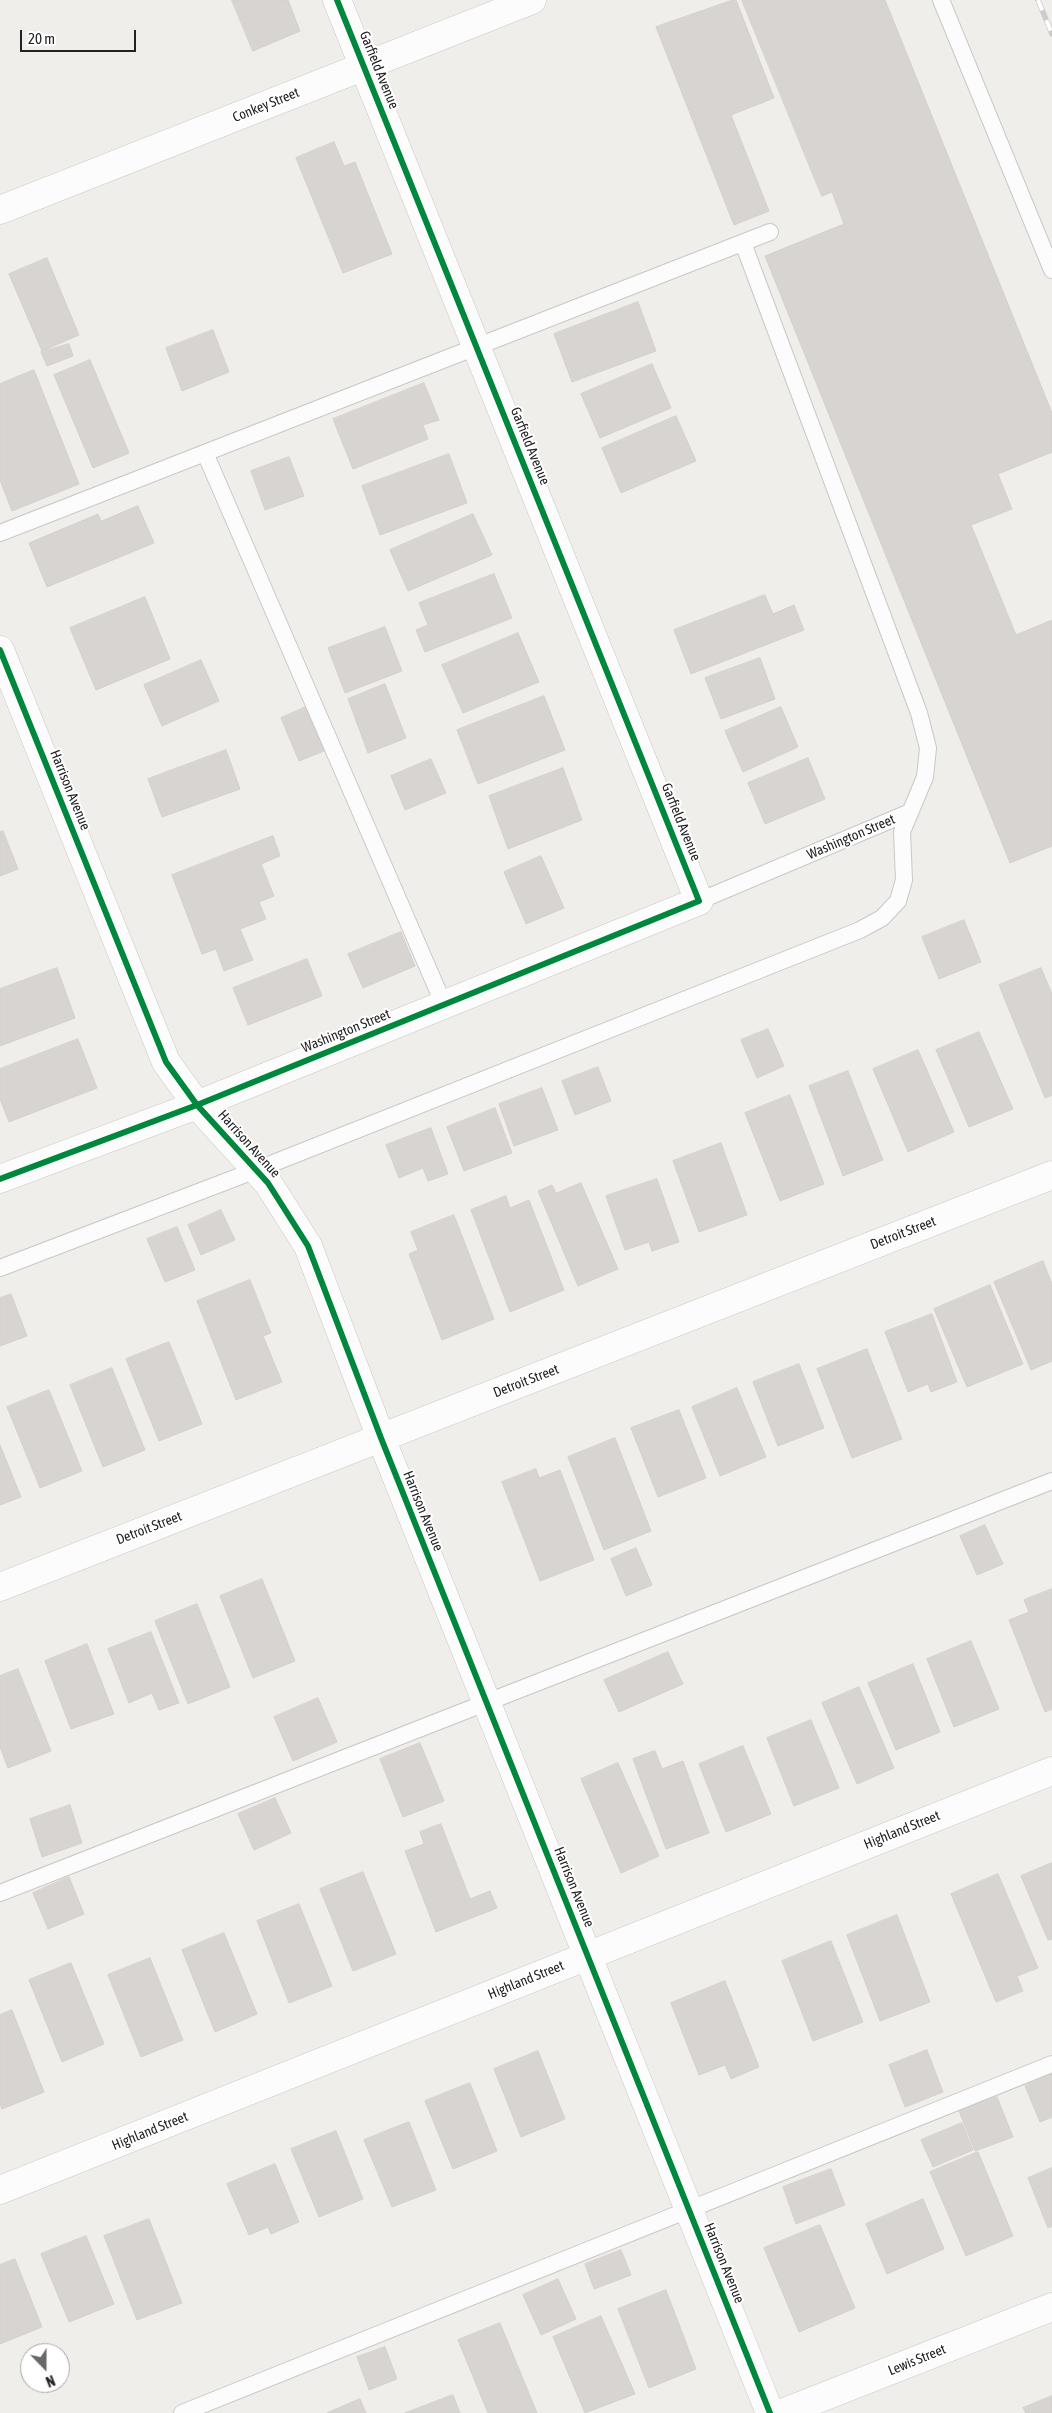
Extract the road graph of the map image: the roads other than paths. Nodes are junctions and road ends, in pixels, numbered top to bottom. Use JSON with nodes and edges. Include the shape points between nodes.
{"nodes":[{"id":1,"x":337,"y":0,"type":"edge"},
{"id":2,"x":532,"y":0,"type":"edge"},
{"id":3,"x":941,"y":0,"type":"edge"},
{"id":4,"x":364,"y":67,"type":"junction"},
{"id":5,"x":0,"y":210,"type":"edge"},
{"id":6,"x":770,"y":232,"type":"dead end"},
{"id":7,"x":743,"y":243,"type":"junction"},
{"id":8,"x":1052,"y":270,"type":"edge"},
{"id":9,"x":477,"y":346,"type":"junction"},
{"id":10,"x":205,"y":453,"type":"junction"},
{"id":11,"x":0,"y":534,"type":"edge"},
{"id":12,"x":0,"y":650,"type":"edge"},
{"id":13,"x":910,"y":812,"type":"junction"},
{"id":14,"x":699,"y":901,"type":"junction"},
{"id":15,"x":444,"y":1005,"type":"junction"},
{"id":16,"x":197,"y":1105,"type":"junction"},
{"id":17,"x":256,"y":1170,"type":"junction"},
{"id":18,"x":1052,"y":1175,"type":"edge"},
{"id":19,"x":0,"y":1178,"type":"edge"},
{"id":20,"x":0,"y":1268,"type":"edge"},
{"id":21,"x":381,"y":1438,"type":"junction"},
{"id":22,"x":1052,"y":1481,"type":"edge"},
{"id":23,"x":0,"y":1587,"type":"edge"},
{"id":24,"x":487,"y":1702,"type":"junction"},
{"id":25,"x":1052,"y":1771,"type":"edge"},
{"id":26,"x":0,"y":1892,"type":"edge"},
{"id":27,"x":589,"y":1956,"type":"junction"},
{"id":28,"x":1052,"y":2064,"type":"edge"},
{"id":29,"x":0,"y":2190,"type":"edge"},
{"id":30,"x":689,"y":2209,"type":"junction"},
{"id":31,"x":1052,"y":2306,"type":"edge"},
{"id":32,"x":182,"y":2413,"type":"edge"},
{"id":33,"x":770,"y":2413,"type":"edge"},
{"id":34,"x":782,"y":2413,"type":"edge"}],
"edges":[{"from":1,"to":4,"type":"street","name":"Garfield Avenue"},
{"from":2,"to":4,"type":"street","name":"Conkey Street"},
{"from":3,"to":8,"type":"lane"},
{"from":4,"to":5,"type":"street","name":"Conkey Street"},
{"from":4,"to":9,"type":"street","name":"Garfield Avenue"},
{"from":6,"to":7,"type":"lane"},
{"from":7,"to":9,"type":"lane"},
{"from":7,"to":13,"type":"lane","via":[[919,713],[928,748],[925,777]]},
{"from":9,"to":10,"type":"lane"},
{"from":9,"to":14,"type":"street","name":"Garfield Avenue"},
{"from":10,"to":11,"type":"lane"},
{"from":10,"to":15,"type":"lane"},
{"from":12,"to":16,"type":"street","name":"Harrison Avenue","via":[[166,1062]]},
{"from":13,"to":14,"type":"lane","name":"Washington Street"},
{"from":13,"to":17,"type":"lane","name":"Washington Street","via":[[902,832],[904,880],[898,901],[882,918],[860,930]]},
{"from":14,"to":15,"type":"street","name":"Washington Street"},
{"from":15,"to":16,"type":"street","name":"Washington Street"},
{"from":16,"to":17,"type":"street","name":"Harrison Avenue"},
{"from":16,"to":19,"type":"street","name":"Washington Street"},
{"from":17,"to":20,"type":"lane","name":"Washington Street"},
{"from":17,"to":21,"type":"street","name":"Harrison Avenue","via":[[268,1183],[308,1246]]},
{"from":18,"to":21,"type":"street","name":"Detroit Street"},
{"from":21,"to":23,"type":"street","name":"Detroit Street"},
{"from":21,"to":24,"type":"street","name":"Harrison Avenue"},
{"from":22,"to":24,"type":"lane"},
{"from":24,"to":26,"type":"lane"},
{"from":24,"to":27,"type":"street","name":"Harrison Avenue"},
{"from":25,"to":27,"type":"street","name":"Highland Street"},
{"from":27,"to":29,"type":"street","name":"Highland Street"},
{"from":27,"to":30,"type":"street","name":"Harrison Avenue"},
{"from":28,"to":30,"type":"lane"},
{"from":30,"to":32,"type":"lane"},
{"from":30,"to":33,"type":"street","name":"Harrison Avenue"},
{"from":31,"to":34,"type":"street","name":"Lewis Street"}]}
